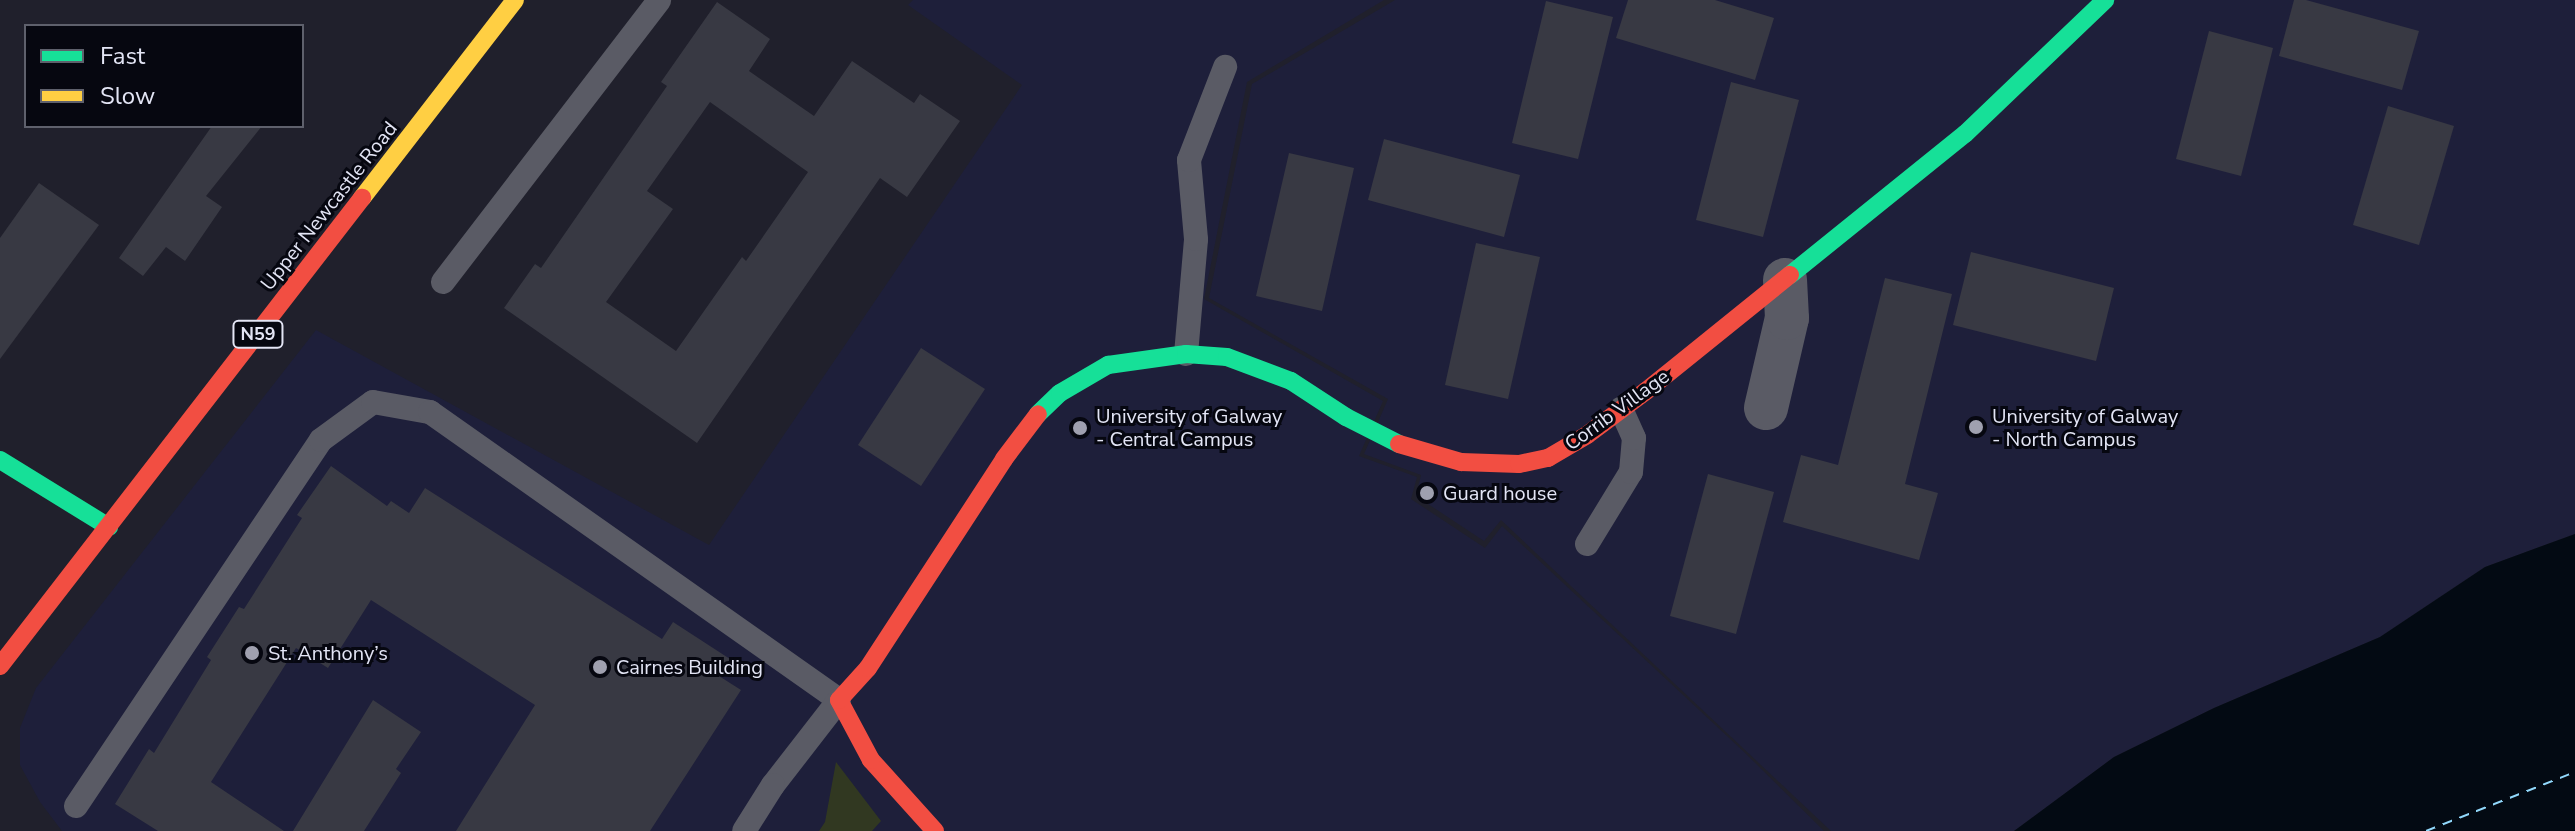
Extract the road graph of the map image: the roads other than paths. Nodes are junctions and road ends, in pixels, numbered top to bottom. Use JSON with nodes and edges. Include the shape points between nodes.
{"nodes":[{"id":1,"x":515,"y":0,"type":"edge"},
{"id":2,"x":659,"y":0,"type":"edge"},
{"id":3,"x":2105,"y":0,"type":"edge"},
{"id":4,"x":1225,"y":67,"type":"dead end"},
{"id":5,"x":1785,"y":280,"type":"junction"},
{"id":6,"x":443,"y":282,"type":"dead end"},
{"id":7,"x":1186,"y":354,"type":"junction"},
{"id":8,"x":1766,"y":408,"type":"dead end"},
{"id":9,"x":1621,"y":409,"type":"junction"},
{"id":10,"x":0,"y":460,"type":"edge"},
{"id":11,"x":109,"y":527,"type":"junction"},
{"id":12,"x":1587,"y":544,"type":"dead end"},
{"id":13,"x":0,"y":666,"type":"edge"},
{"id":14,"x":839,"y":700,"type":"junction"},
{"id":15,"x":76,"y":806,"type":"dead end"},
{"id":16,"x":744,"y":831,"type":"edge"},
{"id":17,"x":935,"y":831,"type":"edge"}],
"edges":[{"from":1,"to":11,"type":"street","name":"Upper Newcastle Road","number":"N59"},
{"from":2,"to":6,"type":"lane"},
{"from":3,"to":5,"type":"street","name":"Corrib Village","via":[[1965,134]]},
{"from":4,"to":7,"type":"lane","via":[[1189,160],[1196,239]]},
{"from":5,"to":8,"type":"street","via":[[1787,318]]},
{"from":5,"to":9,"type":"street","name":"Corrib Village"},
{"from":7,"to":9,"type":"street","name":"Corrib Village","via":[[1227,357],[1262,368],[1376,434],[1461,462],[1519,464],[1548,458]]},
{"from":7,"to":14,"type":"street","name":"Corrib Village","via":[[1108,365],[1039,412],[868,668]]},
{"from":9,"to":12,"type":"lane","via":[[1634,438],[1631,472]]},
{"from":10,"to":11,"type":"street"},
{"from":11,"to":13,"type":"street","name":"Upper Newcastle Road","number":"N59"},
{"from":14,"to":15,"type":"lane","via":[[430,412],[373,402],[321,440]]},
{"from":14,"to":16,"type":"lane"},
{"from":14,"to":17,"type":"street","via":[[871,760]]}]}
